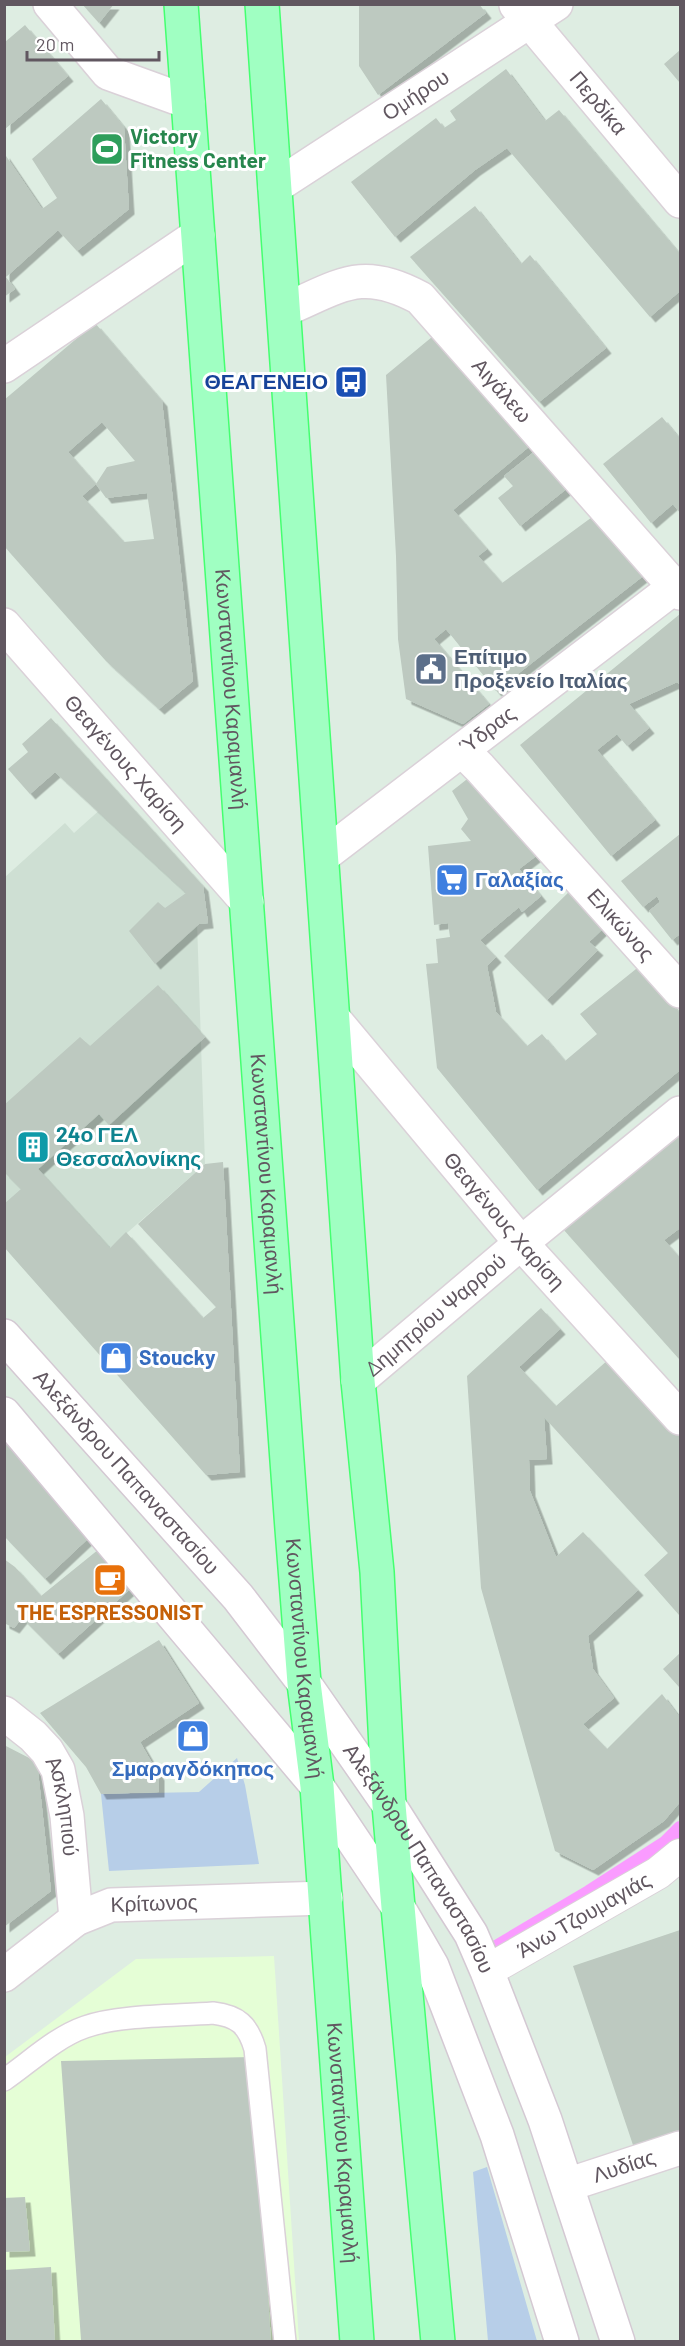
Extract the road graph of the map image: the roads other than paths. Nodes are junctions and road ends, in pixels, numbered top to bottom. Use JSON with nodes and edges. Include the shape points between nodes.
{"nodes":[{"id":1,"x":50,"y":4,"type":"edge"},
{"id":2,"x":181,"y":4,"type":"edge"},
{"id":3,"x":262,"y":4,"type":"edge"},
{"id":4,"x":556,"y":4,"type":"edge"},
{"id":5,"x":522,"y":14,"type":"edge"},
{"id":6,"x":188,"y":102,"type":"junction"},
{"id":7,"x":275,"y":187,"type":"junction"},
{"id":8,"x":681,"y":201,"type":"edge"},
{"id":9,"x":198,"y":235,"type":"junction"},
{"id":10,"x":284,"y":310,"type":"junction"},
{"id":11,"x":4,"y":366,"type":"edge"},
{"id":12,"x":679,"y":588,"type":"edge"},
{"id":13,"x":4,"y":625,"type":"edge"},
{"id":14,"x":462,"y":750,"type":"junction"},
{"id":15,"x":323,"y":856,"type":"junction"},
{"id":16,"x":246,"y":902,"type":"junction"},
{"id":17,"x":681,"y":991,"type":"edge"},
{"id":18,"x":334,"y":1019,"type":"junction"},
{"id":19,"x":681,"y":1113,"type":"edge"},
{"id":20,"x":521,"y":1243,"type":"junction"},
{"id":21,"x":4,"y":1336,"type":"edge"},
{"id":22,"x":358,"y":1381,"type":"junction"},
{"id":23,"x":4,"y":1414,"type":"edge"},
{"id":24,"x":681,"y":1418,"type":"edge"},
{"id":25,"x":304,"y":1683,"type":"junction"},
{"id":26,"x":4,"y":1713,"type":"edge"},
{"id":27,"x":317,"y":1786,"type":"junction"},
{"id":28,"x":390,"y":1804,"type":"junction"},
{"id":29,"x":681,"y":1855,"type":"edge"},
{"id":30,"x":326,"y":1898,"type":"junction"},
{"id":31,"x":398,"y":1907,"type":"junction"},
{"id":32,"x":76,"y":1919,"type":"junction"},
{"id":33,"x":487,"y":1971,"type":"junction"},
{"id":34,"x":4,"y":1975,"type":"edge"},
{"id":35,"x":4,"y":2080,"type":"edge"},
{"id":36,"x":681,"y":2148,"type":"edge"},
{"id":37,"x":567,"y":2185,"type":"junction"},
{"id":38,"x":285,"y":2342,"type":"edge"},
{"id":39,"x":357,"y":2342,"type":"edge"},
{"id":40,"x":438,"y":2342,"type":"edge"},
{"id":41,"x":562,"y":2342,"type":"edge"},
{"id":42,"x":618,"y":2342,"type":"edge"}],
"edges":[{"from":1,"to":6,"type":"street","via":[[108,73]]},
{"from":2,"to":6,"type":"main road","name":"Κωνσταντίνου Καραμανλή"},
{"from":3,"to":7,"type":"main road"},
{"from":4,"to":5,"type":"street","name":"Ομήρου"},
{"from":5,"to":7,"type":"street","name":"Ομήρου"},
{"from":5,"to":8,"type":"street","name":"Περδίκα"},
{"from":6,"to":9,"type":"main road","name":"Κωνσταντίνου Καραμανλή"},
{"from":7,"to":10,"type":"main road"},
{"from":9,"to":11,"type":"street"},
{"from":9,"to":16,"type":"main road","name":"Κωνσταντίνου Καραμανλή"},
{"from":10,"to":12,"type":"street","name":"Αιγάλεω","via":[[349,282],[366,280],[398,286],[420,298]]},
{"from":10,"to":15,"type":"main road"},
{"from":12,"to":14,"type":"street","name":"Ύδρας"},
{"from":13,"to":16,"type":"street","name":"Θεαγένους Χαρίση"},
{"from":14,"to":15,"type":"street","name":"Ύδρας"},
{"from":14,"to":17,"type":"street","name":"Ελικώνος"},
{"from":15,"to":18,"type":"main road"},
{"from":16,"to":25,"type":"main road","name":"Κωνσταντίνου Καραμανλή"},
{"from":18,"to":20,"type":"street","name":"Θεαγένους Χαρίση"},
{"from":18,"to":22,"type":"main road"},
{"from":19,"to":20,"type":"street","name":"Δημητρίου Ψαρρού"},
{"from":20,"to":22,"type":"street","name":"Δημητρίου Ψαρρού"},
{"from":20,"to":24,"type":"street","name":"Θεαγένους Χαρίση"},
{"from":21,"to":25,"type":"street","name":"Αλεξάνδρου Παπαναστασίου","via":[[238,1597]]},
{"from":22,"to":28,"type":"main road","via":[[377,1572]]},
{"from":23,"to":27,"type":"street","name":"Αλεξάνδρου Παπαναστασίου"},
{"from":25,"to":27,"type":"main road","name":"Κωνσταντίνου Καραμανλή"},
{"from":25,"to":28,"type":"street","name":"Αλεξάνδρου Παπαναστασίου"},
{"from":26,"to":32,"type":"street","name":"Ασκληπιού","via":[[40,1743],[58,1770],[67,1816]]},
{"from":27,"to":30,"type":"main road","name":"Κωνσταντίνου Καραμανλή"},
{"from":27,"to":31,"type":"street","name":"Αλεξάνδρου Παπαναστασίου"},
{"from":28,"to":31,"type":"main road"},
{"from":28,"to":33,"type":"street","name":"Αλεξάνδρου Παπαναστασίου","via":[[471,1935]]},
{"from":29,"to":33,"type":"street","name":"Άνω Τζουμαγιάς","via":[[658,1873]]},
{"from":30,"to":32,"type":"street","name":"Κρίτωνος","via":[[122,1904],[100,1908]]},
{"from":30,"to":39,"type":"main road","name":"Κωνσταντίνου Καραμανλή"},
{"from":31,"to":40,"type":"main road"},
{"from":31,"to":41,"type":"street","name":"Αλεξάνδρου Παπαναστασίου","via":[[432,1966],[497,2135]]},
{"from":32,"to":34,"type":"street","name":"Κρίτωνος"},
{"from":33,"to":37,"type":"street","name":"Αλεξάνδρου Παπαναστασίου"},
{"from":35,"to":38,"type":"lane","via":[[63,2038],[106,2021],[213,2013],[242,2023],[251,2034],[255,2049]]},
{"from":36,"to":37,"type":"street","name":"Λυδίας"},
{"from":37,"to":42,"type":"street","name":"Αλεξάνδρου Παπαναστασίου"}]}
